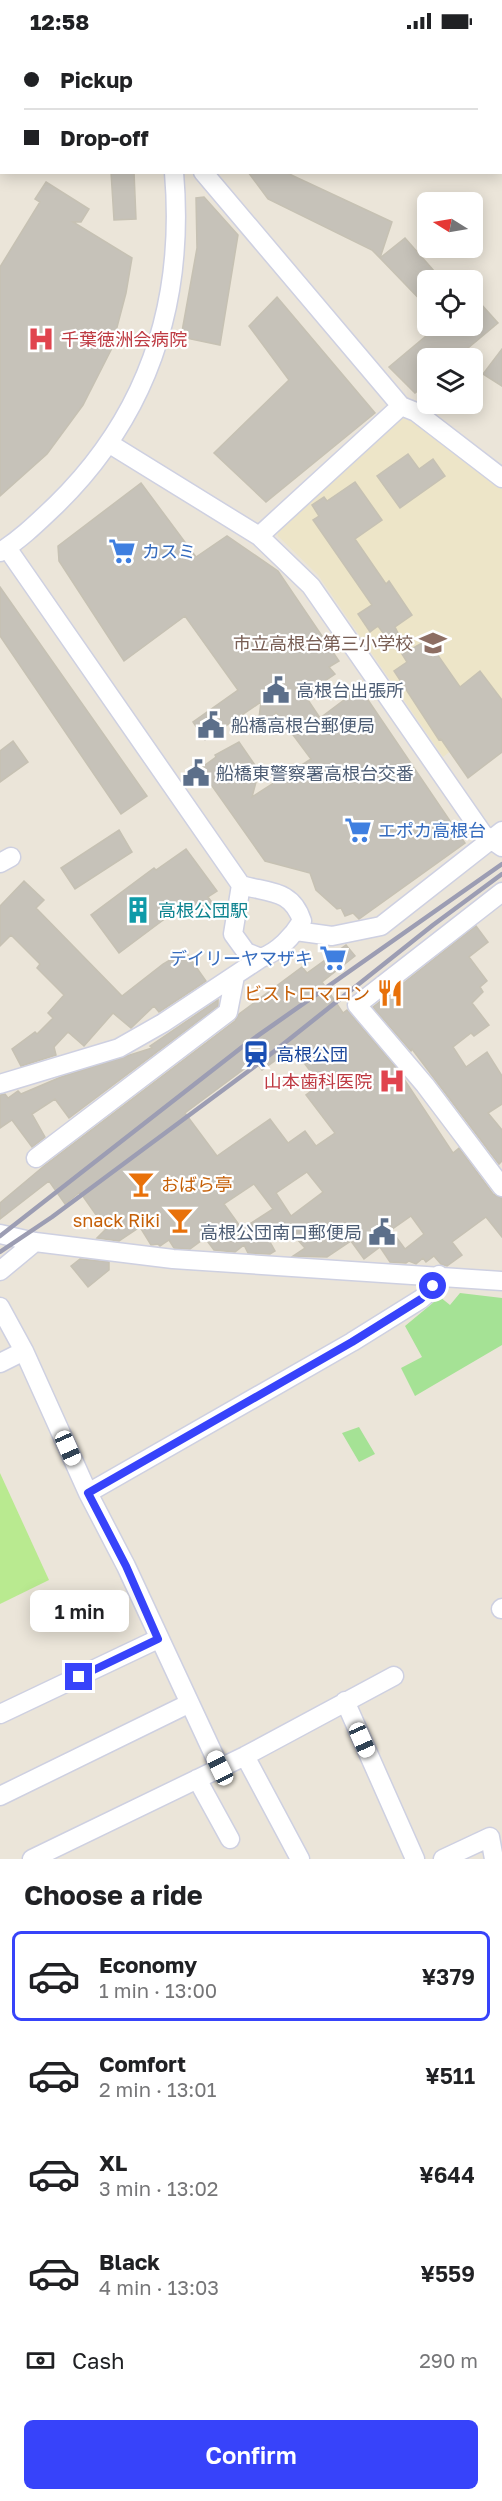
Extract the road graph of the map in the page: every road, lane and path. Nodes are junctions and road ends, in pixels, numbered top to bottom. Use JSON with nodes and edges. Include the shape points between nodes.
{"nodes":[{"id":1,"x":174,"y":174,"type":"edge"},
{"id":2,"x":205,"y":174,"type":"edge"},
{"id":3,"x":401,"y":406,"type":"junction"},
{"id":4,"x":110,"y":444,"type":"junction"},
{"id":5,"x":502,"y":478,"type":"edge"},
{"id":6,"x":259,"y":536,"type":"junction"},
{"id":7,"x":3,"y":550,"type":"edge"},
{"id":8,"x":498,"y":840,"type":"edge"},
{"id":9,"x":248,"y":887,"type":"junction"},
{"id":10,"x":502,"y":892,"type":"edge"},
{"id":11,"x":299,"y":926,"type":"junction"},
{"id":12,"x":261,"y":958,"type":"junction"},
{"id":13,"x":235,"y":976,"type":"junction"},
{"id":14,"x":0,"y":1084,"type":"edge"},
{"id":15,"x":36,"y":1158,"type":"dead end"},
{"id":16,"x":502,"y":1187,"type":"edge"},
{"id":17,"x":0,"y":1234,"type":"edge"},
{"id":18,"x":35,"y":1242,"type":"junction"},
{"id":19,"x":0,"y":1271,"type":"edge"},
{"id":20,"x":439,"y":1275,"type":"junction"},
{"id":21,"x":502,"y":1281,"type":"edge"},
{"id":22,"x":0,"y":1307,"type":"edge"},
{"id":23,"x":24,"y":1351,"type":"junction"},
{"id":24,"x":0,"y":1363,"type":"edge"},
{"id":25,"x":88,"y":1493,"type":"junction"},
{"id":26,"x":158,"y":1639,"type":"junction"},
{"id":27,"x":394,"y":1676,"type":"dead end"},
{"id":28,"x":345,"y":1701,"type":"junction"},
{"id":29,"x":188,"y":1704,"type":"junction"},
{"id":30,"x":0,"y":1714,"type":"edge"},
{"id":31,"x":245,"y":1756,"type":"junction"},
{"id":32,"x":220,"y":1768,"type":"junction"},
{"id":33,"x":197,"y":1779,"type":"junction"},
{"id":34,"x":0,"y":1796,"type":"edge"},
{"id":35,"x":230,"y":1839,"type":"dead end"},
{"id":36,"x":32,"y":1859,"type":"edge"},
{"id":37,"x":300,"y":1859,"type":"edge"},
{"id":38,"x":415,"y":1859,"type":"edge"},
{"id":39,"x":443,"y":1859,"type":"edge"},
{"id":40,"x":494,"y":1859,"type":"edge"}],
"edges":[{"from":1,"to":4,"type":"street","via":[[175,257],[166,307],[140,389]]},
{"from":2,"to":3,"type":"street"},
{"from":3,"to":5,"type":"street","via":[[416,412]]},
{"from":3,"to":6,"type":"street"},
{"from":4,"to":6,"type":"street"},
{"from":4,"to":7,"type":"street","via":[[69,492]]},
{"from":6,"to":8,"type":"street","via":[[311,586],[483,834]]},
{"from":7,"to":9,"type":"street"},
{"from":8,"to":11,"type":"street","via":[[381,926],[332,936]]},
{"from":9,"to":11,"type":"street","via":[[281,894],[298,908]]},
{"from":9,"to":12,"type":"street","via":[[238,908],[233,934],[246,952]]},
{"from":10,"to":16,"type":"street","via":[[357,1005]]},
{"from":11,"to":12,"type":"street"},
{"from":12,"to":13,"type":"street"},
{"from":13,"to":14,"type":"street","via":[[119,1048]]},
{"from":13,"to":15,"type":"street","via":[[228,1012]]},
{"from":17,"to":18,"type":"street"},
{"from":18,"to":19,"type":"street"},
{"from":18,"to":20,"type":"street","via":[[266,1267]]},
{"from":20,"to":21,"type":"street"},
{"from":20,"to":25,"type":"street","via":[[421,1299],[352,1342]]},
{"from":22,"to":23,"type":"street"},
{"from":23,"to":24,"type":"street"},
{"from":23,"to":25,"type":"street"},
{"from":25,"to":26,"type":"street"},
{"from":26,"to":29,"type":"street"},
{"from":26,"to":30,"type":"street"},
{"from":27,"to":28,"type":"street"},
{"from":28,"to":31,"type":"street"},
{"from":28,"to":38,"type":"street"},
{"from":29,"to":32,"type":"street"},
{"from":29,"to":34,"type":"street"},
{"from":31,"to":32,"type":"street"},
{"from":31,"to":37,"type":"street"},
{"from":32,"to":33,"type":"street"},
{"from":33,"to":35,"type":"street"},
{"from":33,"to":36,"type":"street"},
{"from":39,"to":40,"type":"street","via":[[490,1837]]}]}
